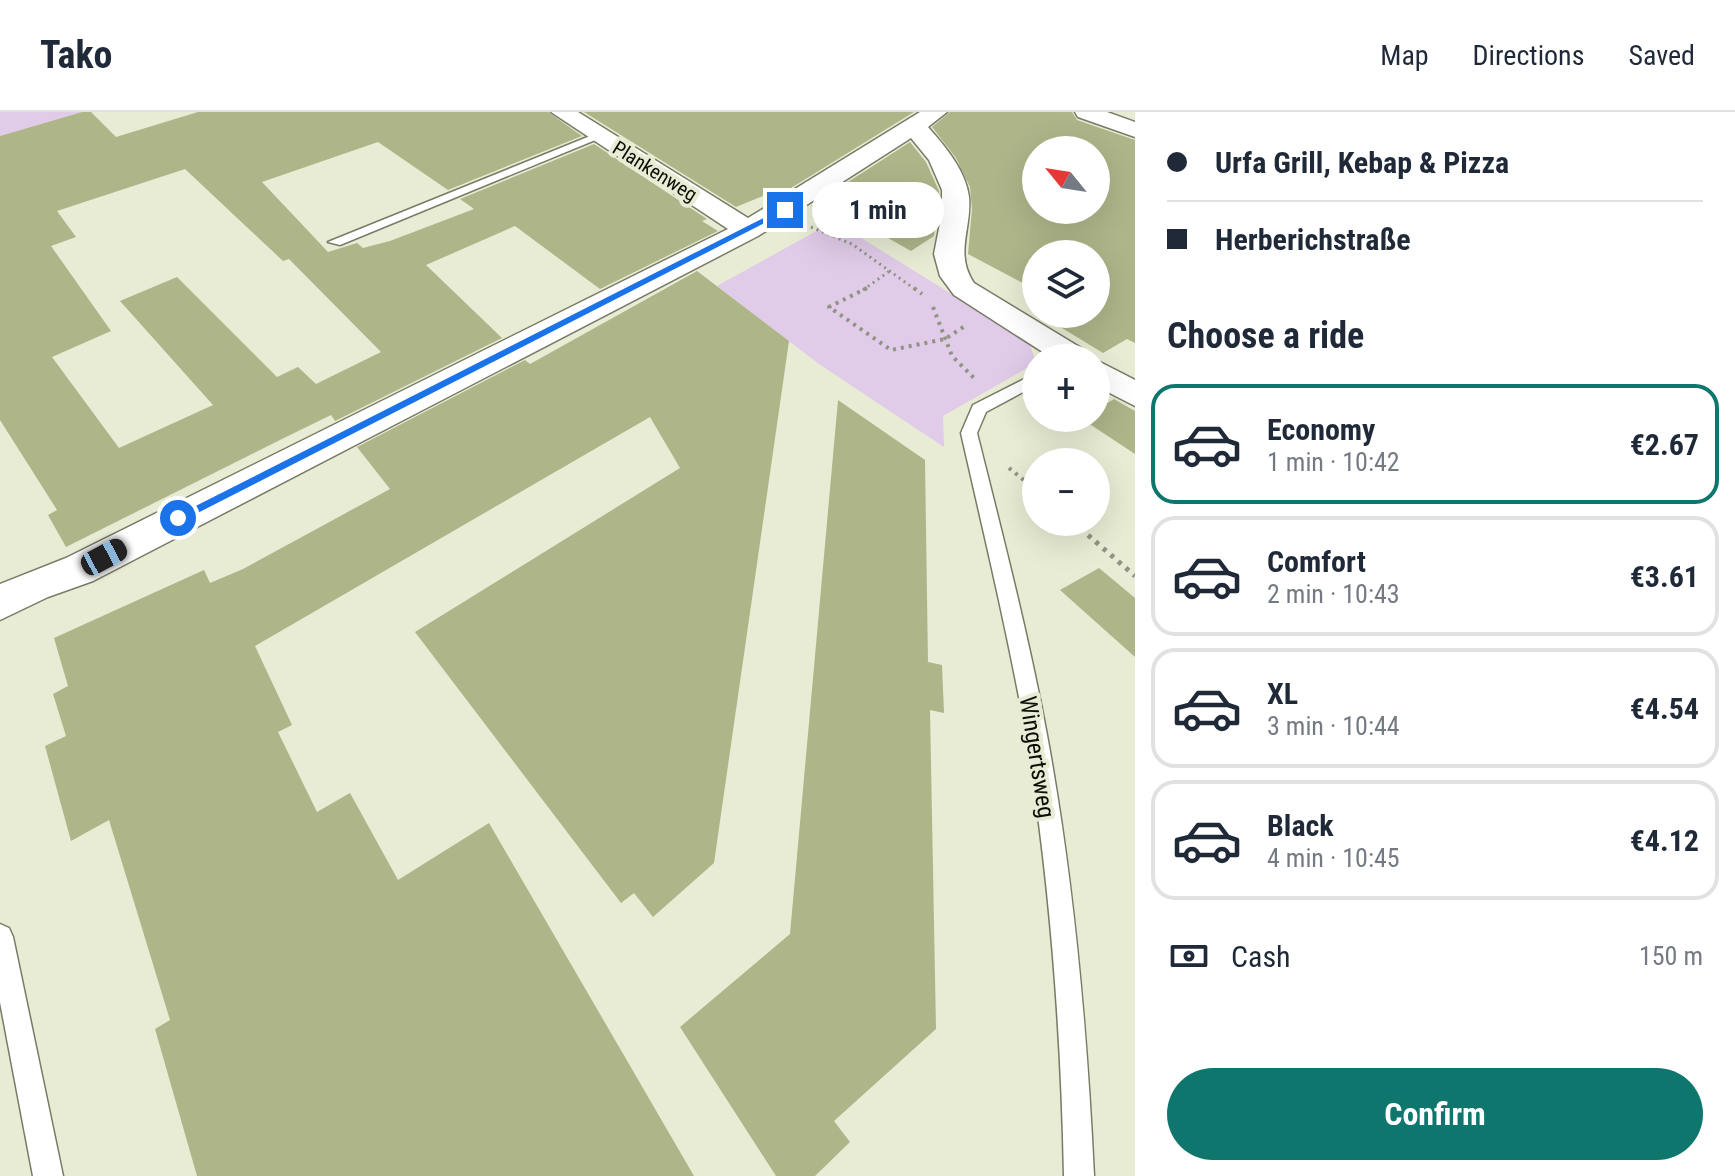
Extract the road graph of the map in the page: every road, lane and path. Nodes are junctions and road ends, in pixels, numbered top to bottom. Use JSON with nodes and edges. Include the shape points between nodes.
{"nodes":[{"id":1,"x":562,"y":112,"type":"edge"},
{"id":2,"x":1086,"y":112,"type":"edge"},
{"id":3,"x":924,"y":119,"type":"edge"},
{"id":4,"x":1135,"y":130,"type":"edge"},
{"id":5,"x":599,"y":136,"type":"junction"},
{"id":6,"x":783,"y":211,"type":"junction"},
{"id":7,"x":748,"y":230,"type":"junction"},
{"id":8,"x":335,"y":242,"type":"dead end"},
{"id":9,"x":891,"y":270,"type":"junction"},
{"id":10,"x":989,"y":305,"type":"junction"},
{"id":11,"x":945,"y":339,"type":"junction"},
{"id":12,"x":1052,"y":344,"type":"edge"},
{"id":13,"x":1110,"y":380,"type":"edge"},
{"id":14,"x":1022,"y":386,"type":"edge"},
{"id":15,"x":1135,"y":395,"type":"edge"},
{"id":16,"x":996,"y":400,"type":"junction"},
{"id":17,"x":1089,"y":536,"type":"edge"},
{"id":18,"x":79,"y":570,"type":"junction"},
{"id":19,"x":1135,"y":576,"type":"edge"},
{"id":20,"x":11,"y":594,"type":"edge"},
{"id":21,"x":0,"y":629,"type":"edge"},
{"id":22,"x":0,"y":937,"type":"edge"},
{"id":23,"x":48,"y":1176,"type":"edge"},
{"id":24,"x":1079,"y":1176,"type":"edge"}],
"edges":[{"from":1,"to":5,"type":"street","name":"Plankenweg"},
{"from":2,"to":4,"type":"street"},
{"from":3,"to":6,"type":"street"},
{"from":3,"to":10,"type":"street","via":[[956,196],[948,235],[953,275]]},
{"from":5,"to":7,"type":"street","name":"Plankenweg"},
{"from":5,"to":8,"type":"lane"},
{"from":6,"to":7,"type":"street"},
{"from":6,"to":9,"type":"path","via":[[852,244]]},
{"from":7,"to":18,"type":"street"},
{"from":9,"to":11,"type":"path","via":[[930,300]]},
{"from":9,"to":11,"type":"path","via":[[829,307],[891,350]]},
{"from":10,"to":11,"type":"path"},
{"from":10,"to":12,"type":"street"},
{"from":11,"to":16,"type":"path","via":[[952,356]]},
{"from":13,"to":15,"type":"street"},
{"from":14,"to":16,"type":"lane","name":"Wingertsweg"},
{"from":16,"to":24,"type":"lane","name":"Wingertsweg","via":[[979,409],[969,433],[1025,677],[1041,776],[1063,930]]},
{"from":17,"to":19,"type":"path"},
{"from":18,"to":20,"type":"street"},
{"from":18,"to":21,"type":"street"},
{"from":22,"to":23,"type":"lane"}]}
